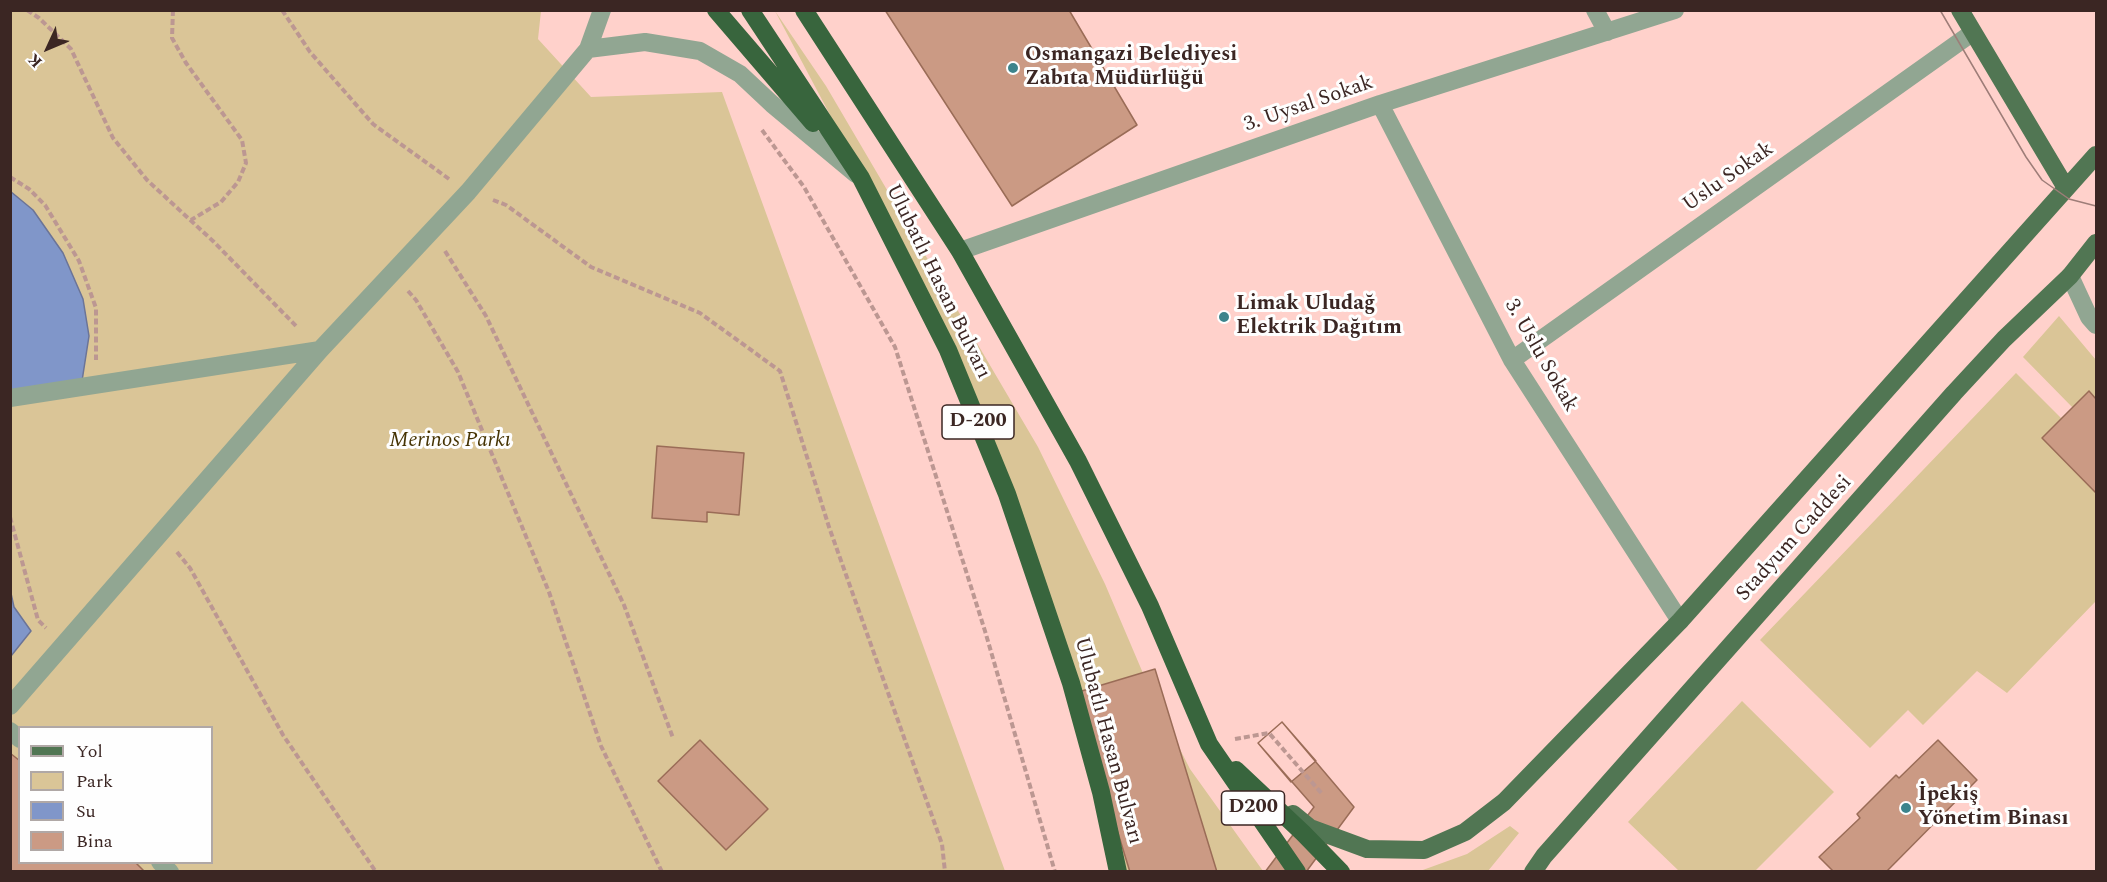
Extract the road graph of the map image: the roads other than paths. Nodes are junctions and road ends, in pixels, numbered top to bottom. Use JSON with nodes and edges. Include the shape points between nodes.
{"nodes":[{"id":1,"x":602,"y":10,"type":"edge"},
{"id":2,"x":716,"y":10,"type":"edge"},
{"id":3,"x":750,"y":10,"type":"edge"},
{"id":4,"x":804,"y":10,"type":"edge"},
{"id":5,"x":811,"y":10,"type":"edge"},
{"id":6,"x":1594,"y":10,"type":"edge"},
{"id":7,"x":1675,"y":10,"type":"edge"},
{"id":8,"x":1960,"y":10,"type":"edge"},
{"id":9,"x":1607,"y":32,"type":"junction"},
{"id":10,"x":1972,"y":33,"type":"junction"},
{"id":11,"x":829,"y":47,"type":"junction"},
{"id":12,"x":588,"y":49,"type":"junction"},
{"id":13,"x":1380,"y":104,"type":"junction"},
{"id":14,"x":2097,"y":155,"type":"edge"},
{"id":15,"x":861,"y":178,"type":"junction"},
{"id":16,"x":2066,"y":188,"type":"junction"},
{"id":17,"x":2097,"y":243,"type":"edge"},
{"id":18,"x":960,"y":251,"type":"junction"},
{"id":19,"x":2070,"y":276,"type":"junction"},
{"id":20,"x":2097,"y":326,"type":"edge"},
{"id":21,"x":320,"y":350,"type":"junction"},
{"id":22,"x":1512,"y":360,"type":"junction"},
{"id":23,"x":10,"y":398,"type":"edge"},
{"id":24,"x":1680,"y":621,"type":"junction"},
{"id":25,"x":10,"y":706,"type":"edge"},
{"id":26,"x":1209,"y":744,"type":"junction"},
{"id":27,"x":1118,"y":872,"type":"edge"},
{"id":28,"x":1297,"y":872,"type":"edge"},
{"id":29,"x":1341,"y":872,"type":"edge"},
{"id":30,"x":1533,"y":872,"type":"edge"}],
"edges":[{"from":1,"to":12,"type":"street"},
{"from":2,"to":15,"type":"highway"},
{"from":3,"to":15,"type":"highway","name":"Ulubatlı Hasan Bulvarı","number":"D-200"},
{"from":4,"to":11,"type":"highway","name":"Ulubatlı Hasan Bulvarı","number":"D-200"},
{"from":5,"to":11,"type":"highway"},
{"from":6,"to":9,"type":"street"},
{"from":7,"to":9,"type":"street","name":"3. Uysal Sokak"},
{"from":8,"to":10,"type":"main road"},
{"from":9,"to":13,"type":"street","name":"3. Uysal Sokak"},
{"from":10,"to":16,"type":"main road"},
{"from":10,"to":22,"type":"street","name":"Uslu Sokak"},
{"from":11,"to":18,"type":"highway","name":"Ulubatlı Hasan Bulvarı","number":"D-200"},
{"from":12,"to":15,"type":"street","via":[[645,42],[700,51],[740,74]]},
{"from":12,"to":21,"type":"street","via":[[468,192]]},
{"from":13,"to":18,"type":"street","name":"3. Uysal Sokak"},
{"from":13,"to":22,"type":"street","name":"3. Uslu Sokak"},
{"from":14,"to":16,"type":"main road"},
{"from":15,"to":27,"type":"highway","name":"Ulubatlı Hasan Bulvarı","number":"D-200","via":[[948,350],[1007,494],[1071,683]]},
{"from":16,"to":24,"type":"main road"},
{"from":17,"to":19,"type":"main road","name":"Stadyum Caddesi"},
{"from":18,"to":26,"type":"highway","name":"Ulubatlı Hasan Bulvarı","number":"D-200","via":[[1078,461],[1150,606]]},
{"from":19,"to":20,"type":"street"},
{"from":19,"to":30,"type":"main road","name":"Stadyum Caddesi","via":[[1954,393]]},
{"from":21,"to":23,"type":"street"},
{"from":21,"to":25,"type":"street"},
{"from":22,"to":24,"type":"street","name":"3. Uslu Sokak"},
{"from":24,"to":26,"type":"main road","via":[[1504,802],[1465,832],[1424,850],[1367,849],[1310,828]]},
{"from":26,"to":28,"type":"highway","number":"D200"},
{"from":26,"to":29,"type":"highway"}]}
